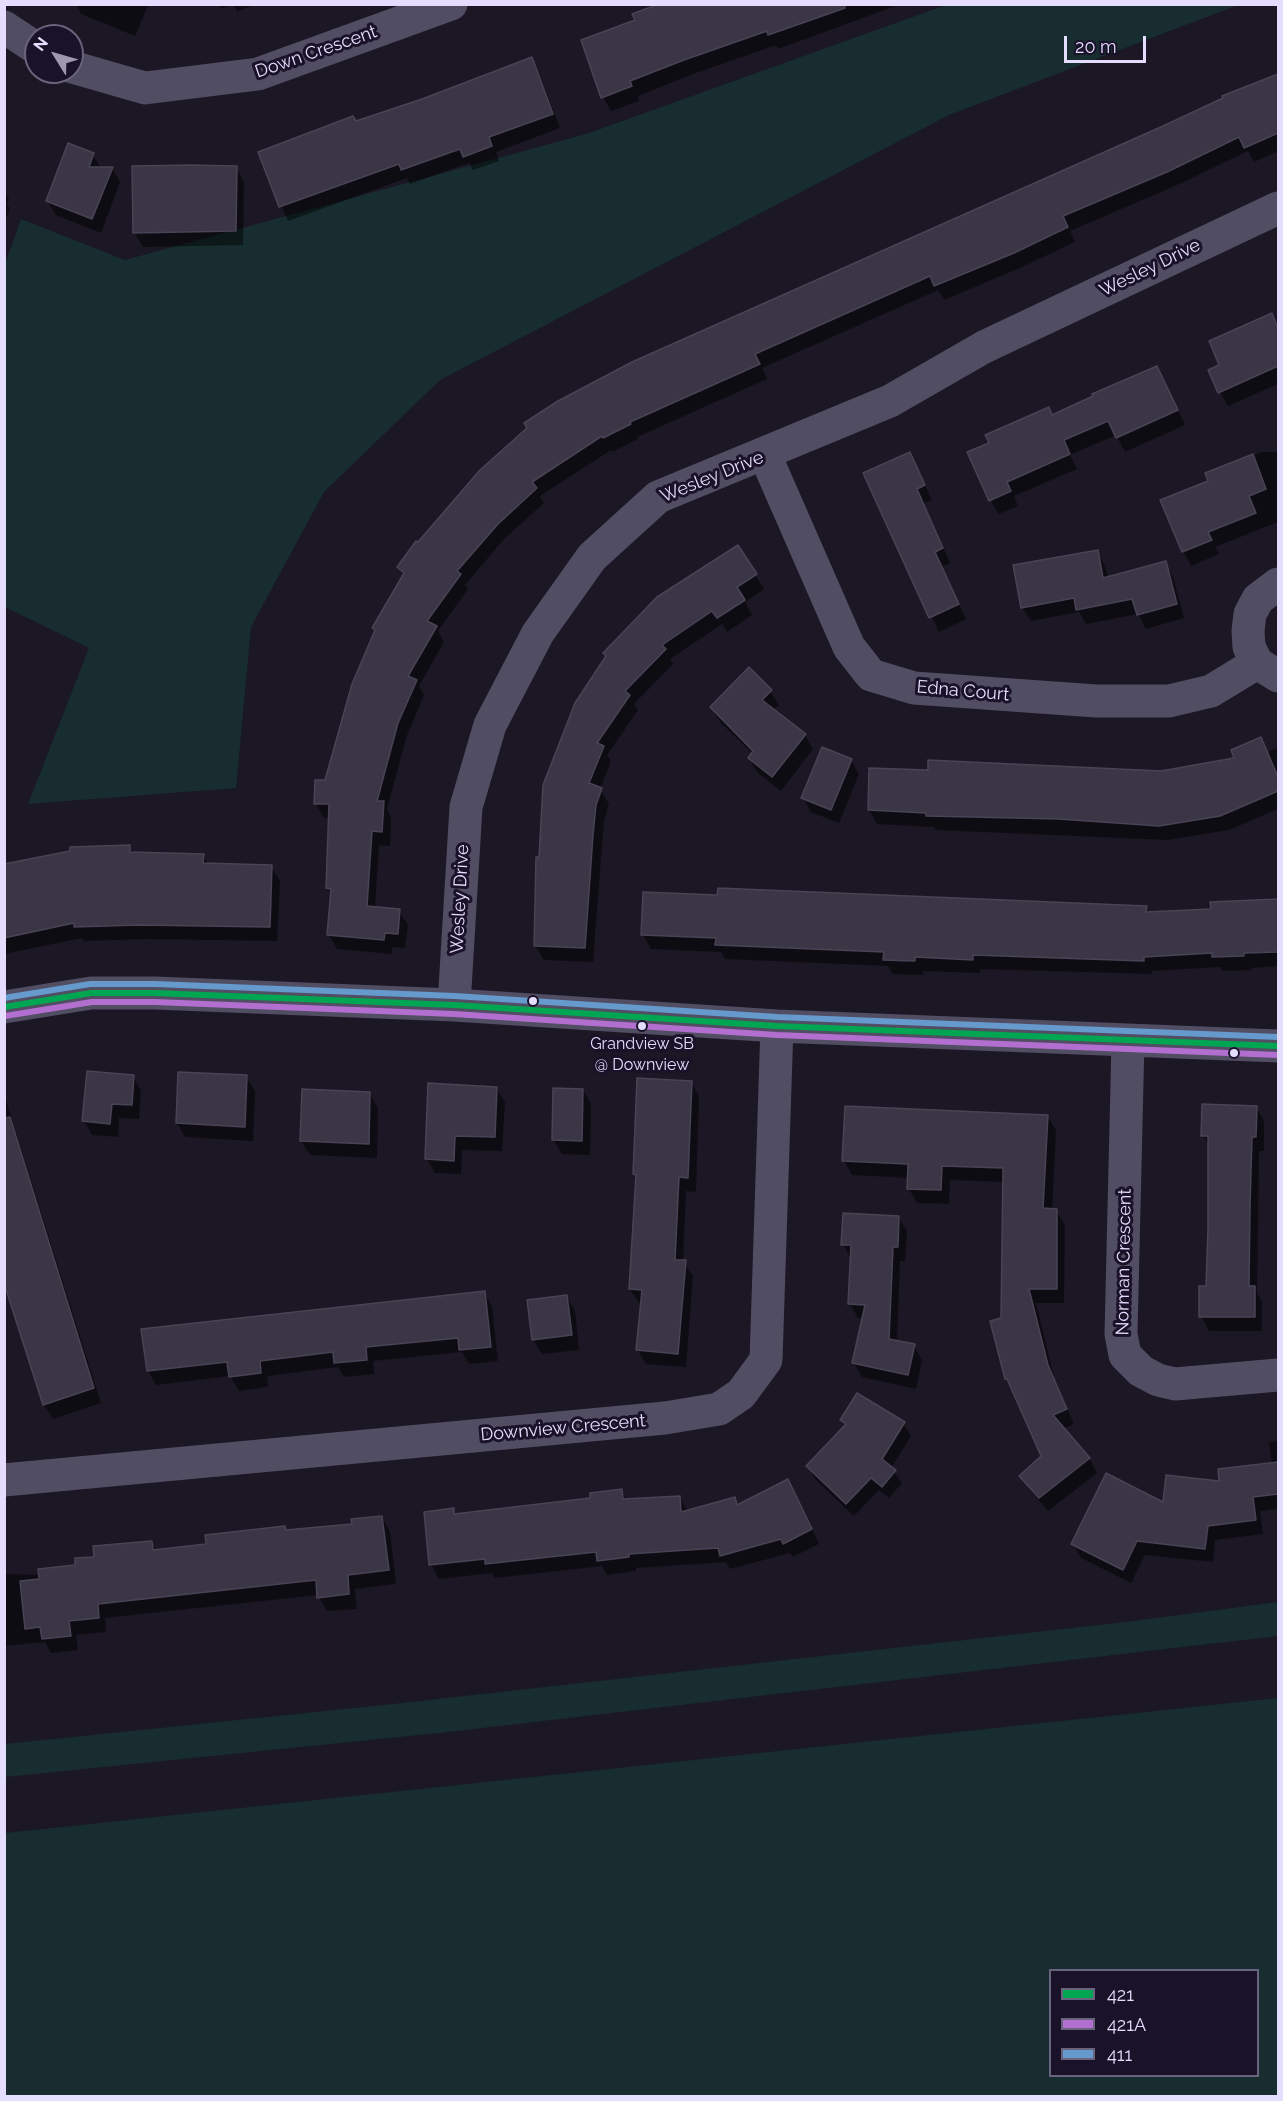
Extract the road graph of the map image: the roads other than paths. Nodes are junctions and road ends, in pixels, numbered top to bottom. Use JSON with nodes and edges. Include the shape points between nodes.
{"nodes":[{"id":1,"x":451,"y":4,"type":"edge"},
{"id":2,"x":4,"y":27,"type":"edge"},
{"id":3,"x":24,"y":40,"type":"edge"},
{"id":4,"x":84,"y":70,"type":"edge"},
{"id":5,"x":1278,"y":208,"type":"edge"},
{"id":6,"x":765,"y":455,"type":"junction"},
{"id":7,"x":1278,"y":584,"type":"edge"},
{"id":8,"x":1268,"y":670,"type":"edge"},
{"id":9,"x":454,"y":1005,"type":"junction"},
{"id":10,"x":4,"y":1007,"type":"edge"},
{"id":11,"x":777,"y":1026,"type":"junction"},
{"id":12,"x":1128,"y":1041,"type":"junction"},
{"id":13,"x":1278,"y":1046,"type":"edge"},
{"id":14,"x":1278,"y":1375,"type":"edge"},
{"id":15,"x":4,"y":1480,"type":"edge"}],
"edges":[{"from":1,"to":4,"type":"street","name":"Down Crescent","via":[[258,74],[145,88]]},
{"from":2,"to":3,"type":"street"},
{"from":5,"to":6,"type":"street","name":"Wesley Drive","via":[[984,347],[890,401]]},
{"from":6,"to":8,"type":"street","name":"Edna Court","via":[[849,647],[871,675],[915,688],[1096,701],[1169,701],[1211,691]]},
{"from":6,"to":9,"type":"street","name":"Wesley Drive","via":[[658,497],[592,557],[538,633],[490,725],[466,807]]},
{"from":7,"to":8,"type":"street","name":"Edna Court","via":[[1258,599],[1250,615],[1250,647]]},
{"from":9,"to":10,"type":"street","via":[[91,993]]},
{"from":9,"to":11,"type":"street"},
{"from":11,"to":12,"type":"street"},
{"from":11,"to":15,"type":"street","name":"Downview Crescent","via":[[766,1360],[741,1394],[719,1409],[653,1420]]},
{"from":12,"to":13,"type":"street"},
{"from":12,"to":14,"type":"street","name":"Norman Crescent","via":[[1121,1334],[1125,1355],[1141,1371],[1175,1384]]}]}
